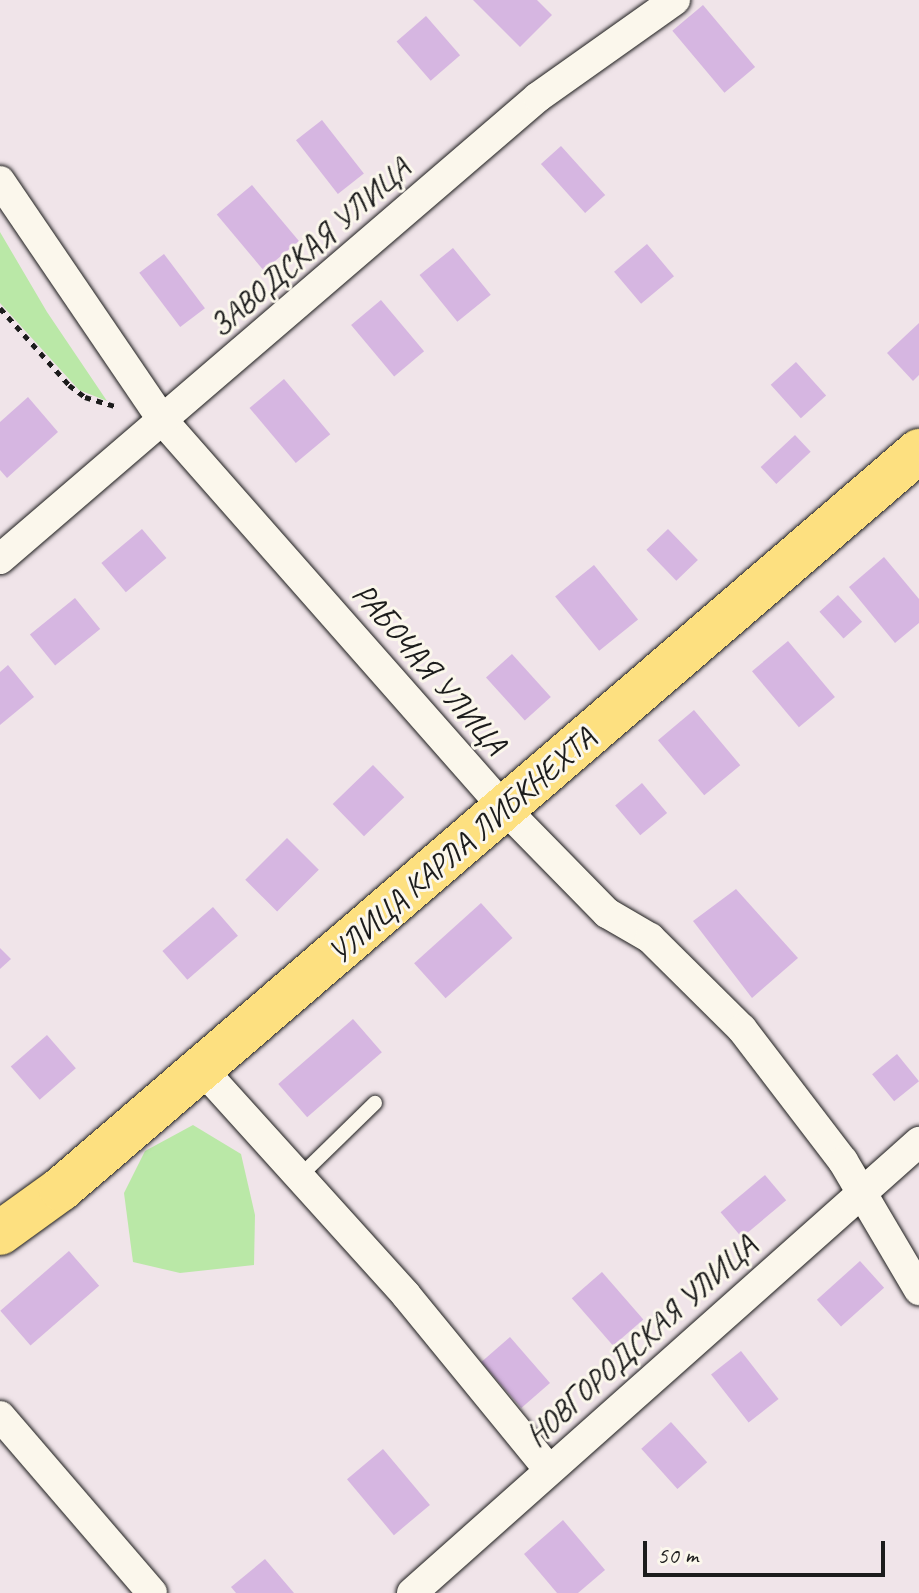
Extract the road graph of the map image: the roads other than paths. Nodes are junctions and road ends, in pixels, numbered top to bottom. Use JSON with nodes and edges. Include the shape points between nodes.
{"nodes":[{"id":1,"x":675,"y":0,"type":"edge"},
{"id":2,"x":0,"y":181,"type":"edge"},
{"id":3,"x":164,"y":422,"type":"junction"},
{"id":4,"x":919,"y":451,"type":"edge"},
{"id":5,"x":0,"y":559,"type":"edge"},
{"id":6,"x":505,"y":809,"type":"junction"},
{"id":7,"x":202,"y":1069,"type":"junction"},
{"id":8,"x":375,"y":1103,"type":"dead end"},
{"id":9,"x":919,"y":1142,"type":"edge"},
{"id":10,"x":296,"y":1179,"type":"junction"},
{"id":11,"x":862,"y":1193,"type":"junction"},
{"id":12,"x":1,"y":1232,"type":"edge"},
{"id":13,"x":919,"y":1290,"type":"edge"},
{"id":14,"x":0,"y":1416,"type":"edge"},
{"id":15,"x":549,"y":1470,"type":"junction"},
{"id":16,"x":152,"y":1593,"type":"edge"},
{"id":17,"x":412,"y":1593,"type":"edge"}],
"edges":[{"from":1,"to":3,"type":"street","name":"ЗАВОДСКАЯ УЛИЦА","via":[[538,97]]},
{"from":2,"to":3,"type":"street","name":"РАБОЧАЯ УЛИЦА"},
{"from":3,"to":5,"type":"street","name":"ЗАВОДСКАЯ УЛИЦА"},
{"from":3,"to":6,"type":"street","name":"РАБОЧАЯ УЛИЦА"},
{"from":4,"to":6,"type":"main road","name":"УЛИЦА КАРЛА ЛИБКНЕХТА"},
{"from":6,"to":7,"type":"main road","name":"УЛИЦА КАРЛА ЛИБКНЕХТА"},
{"from":6,"to":11,"type":"street","name":"РАБОЧАЯ УЛИЦА","via":[[607,913],[650,938],[742,1029]]},
{"from":7,"to":10,"type":"street"},
{"from":7,"to":12,"type":"main road","name":"УЛИЦА КАРЛА ЛИБКНЕХТА"},
{"from":8,"to":10,"type":"lane"},
{"from":9,"to":11,"type":"street","name":"НОВГОРОДСКАЯ УЛИЦА"},
{"from":10,"to":15,"type":"street","via":[[406,1295]]},
{"from":11,"to":13,"type":"street","name":"РАБОЧАЯ УЛИЦА"},
{"from":11,"to":15,"type":"street","name":"НОВГОРОДСКАЯ УЛИЦА"},
{"from":14,"to":16,"type":"street"},
{"from":15,"to":17,"type":"street","name":"НОВГОРОДСКАЯ УЛИЦА"}]}
